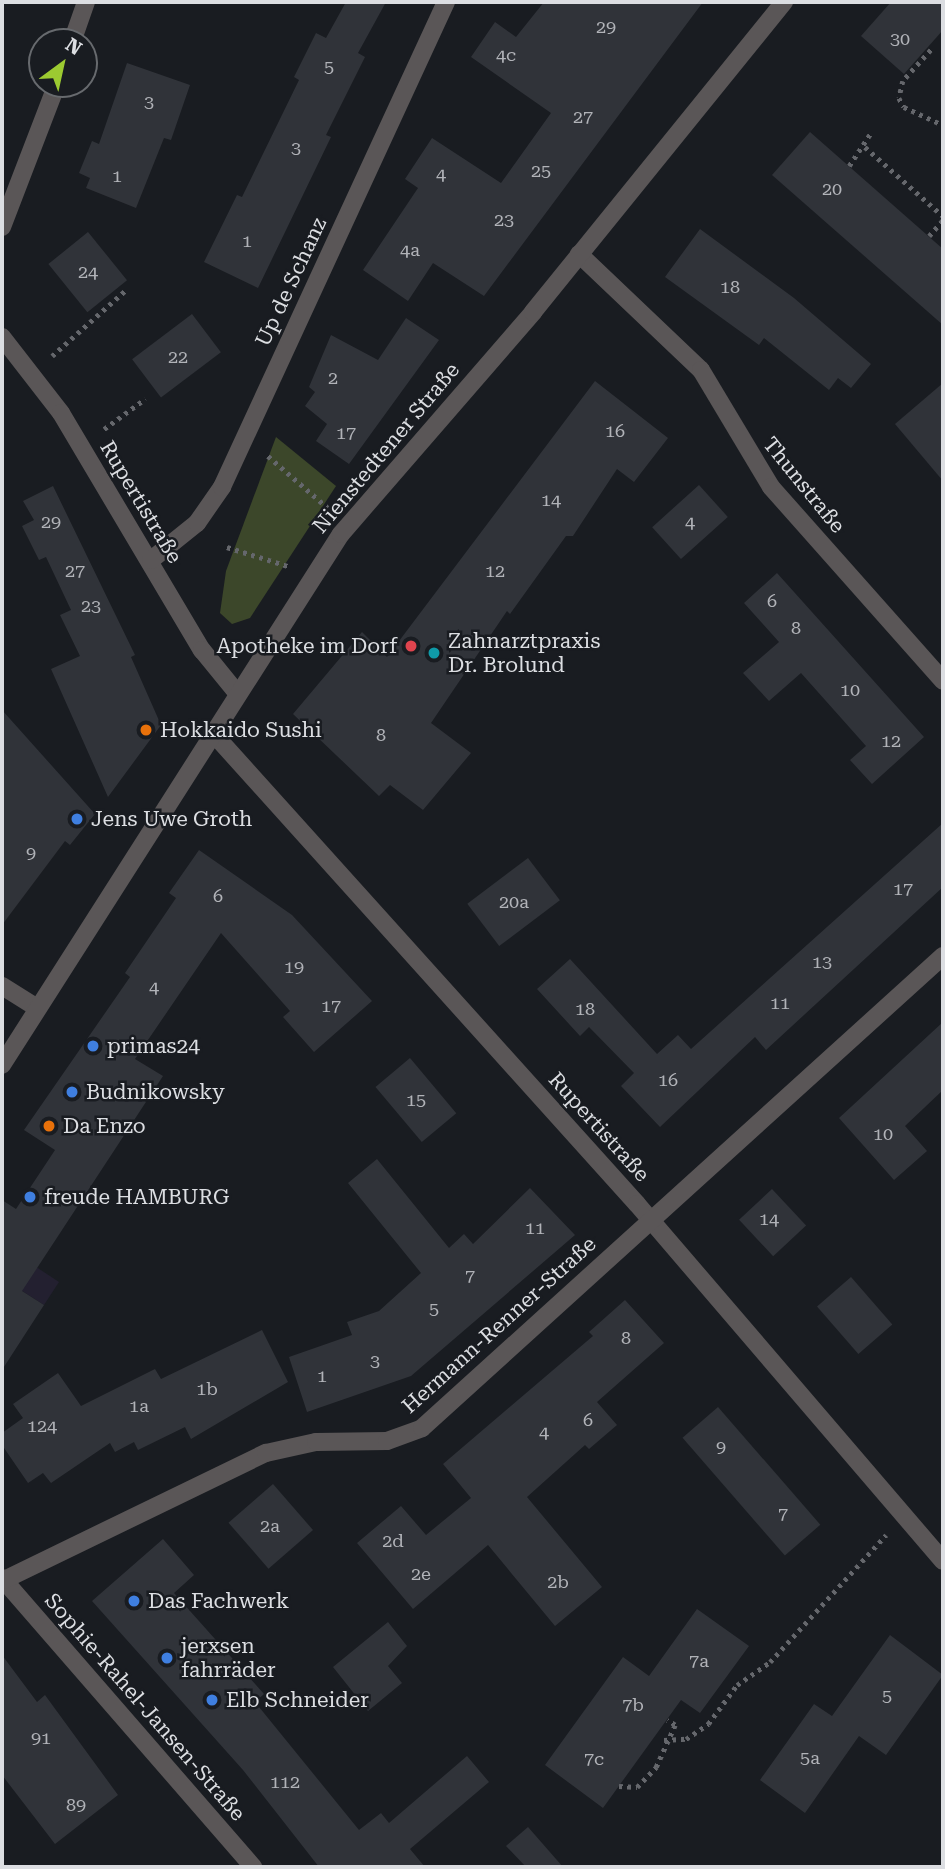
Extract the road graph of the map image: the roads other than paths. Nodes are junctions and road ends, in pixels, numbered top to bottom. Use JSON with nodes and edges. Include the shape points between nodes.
{"nodes":[{"id":1,"x":86,"y":2,"type":"edge"},
{"id":2,"x":446,"y":2,"type":"edge"},
{"id":3,"x":784,"y":2,"type":"edge"},
{"id":4,"x":77,"y":28,"type":"edge"},
{"id":5,"x":52,"y":98,"type":"edge"},
{"id":6,"x":2,"y":227,"type":"edge"},
{"id":7,"x":579,"y":254,"type":"junction"},
{"id":8,"x":2,"y":337,"type":"edge"},
{"id":9,"x":151,"y":559,"type":"junction"},
{"id":10,"x":943,"y":681,"type":"edge"},
{"id":11,"x":237,"y":693,"type":"junction"},
{"id":12,"x":212,"y":732,"type":"junction"},
{"id":13,"x":943,"y":956,"type":"edge"},
{"id":14,"x":2,"y":986,"type":"edge"},
{"id":15,"x":35,"y":1007,"type":"junction"},
{"id":16,"x":2,"y":1065,"type":"edge"},
{"id":17,"x":650,"y":1219,"type":"junction"},
{"id":18,"x":943,"y":1561,"type":"edge"},
{"id":19,"x":3,"y":1579,"type":"edge"},
{"id":20,"x":253,"y":1867,"type":"edge"}],
"edges":[{"from":1,"to":4,"type":"street"},
{"from":2,"to":9,"type":"street","name":"Up de Schanz","via":[[222,486],[197,523]]},
{"from":3,"to":7,"type":"street","name":"Nienstedtener Straße"},
{"from":5,"to":6,"type":"street"},
{"from":7,"to":10,"type":"street","name":"Thunstraße","via":[[701,370],[771,487]]},
{"from":7,"to":11,"type":"street","name":"Nienstedtener Straße","via":[[355,515]]},
{"from":8,"to":9,"type":"street","name":"Rupertistraße","via":[[61,412]]},
{"from":9,"to":11,"type":"street","name":"Rupertistraße","via":[[202,650]]},
{"from":11,"to":12,"type":"street","name":"Nienstedtener Straße"},
{"from":12,"to":15,"type":"street","name":"Nienstedtener Straße"},
{"from":12,"to":17,"type":"street","name":"Rupertistraße"},
{"from":13,"to":17,"type":"street","name":"Hermann-Renner-Straße"},
{"from":14,"to":15,"type":"street"},
{"from":15,"to":16,"type":"street","name":"Nienstedtener Straße"},
{"from":17,"to":18,"type":"street","name":"Rupertistraße"},
{"from":17,"to":19,"type":"street","name":"Hermann-Renner-Straße","via":[[414,1432],[387,1441],[289,1444]]},
{"from":19,"to":20,"type":"street","name":"Sophie-Rahel-Jansen-Straße"}]}
